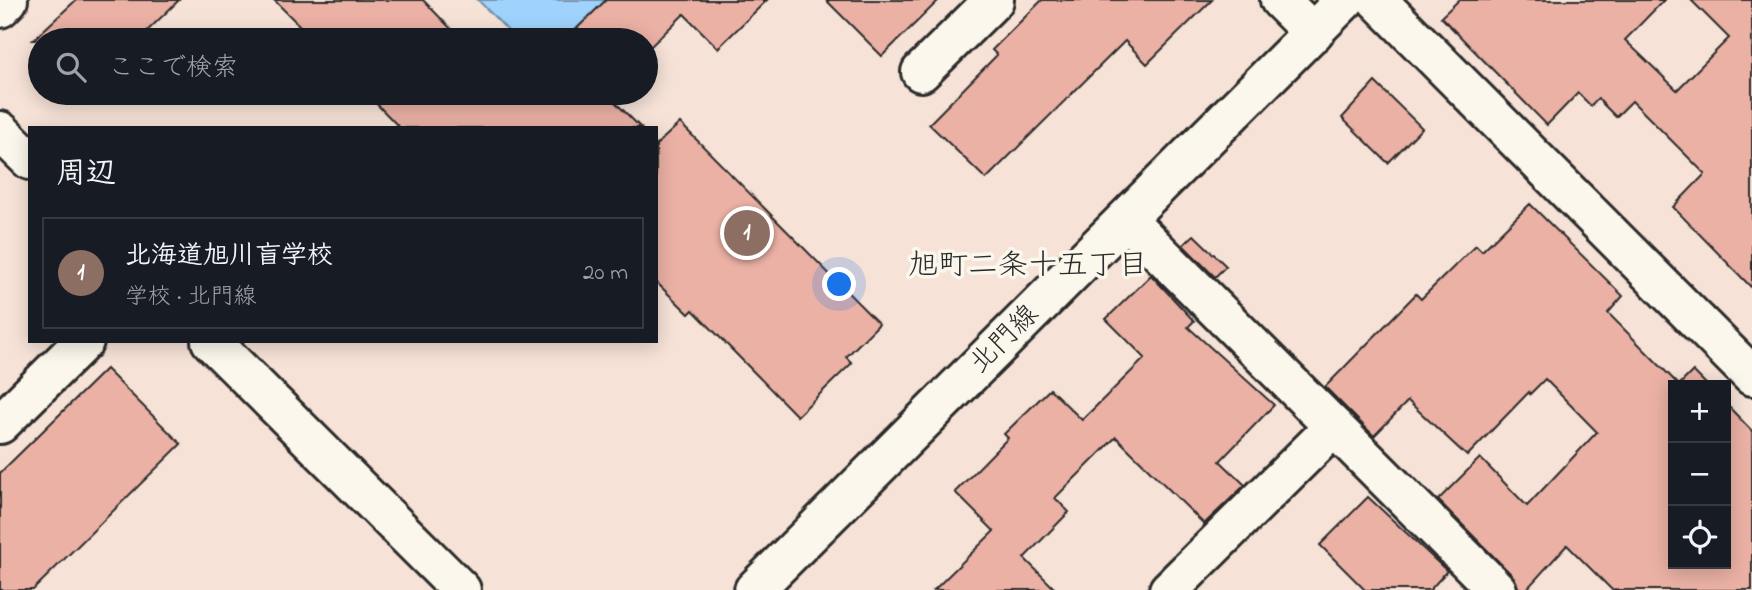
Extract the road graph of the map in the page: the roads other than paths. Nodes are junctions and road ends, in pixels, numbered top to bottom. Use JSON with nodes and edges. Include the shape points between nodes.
{"nodes":[{"id":1,"x":8,"y":0,"type":"edge"},
{"id":2,"x":994,"y":0,"type":"edge"},
{"id":3,"x":1280,"y":0,"type":"edge"},
{"id":4,"x":1345,"y":0,"type":"edge"},
{"id":5,"x":1377,"y":0,"type":"edge"},
{"id":6,"x":0,"y":8,"type":"edge"},
{"id":7,"x":1312,"y":33,"type":"junction"},
{"id":8,"x":921,"y":72,"type":"dead end"},
{"id":9,"x":0,"y":131,"type":"edge"},
{"id":10,"x":28,"y":158,"type":"edge"},
{"id":11,"x":1126,"y":219,"type":"junction"},
{"id":12,"x":82,"y":343,"type":"edge"},
{"id":13,"x":213,"y":343,"type":"edge"},
{"id":14,"x":1752,"y":376,"type":"edge"},
{"id":15,"x":0,"y":424,"type":"edge"},
{"id":16,"x":1334,"y":427,"type":"junction"},
{"id":17,"x":1482,"y":585,"type":"edge"},
{"id":18,"x":461,"y":590,"type":"edge"},
{"id":19,"x":754,"y":590,"type":"edge"},
{"id":20,"x":1169,"y":590,"type":"edge"}],
"edges":[{"from":1,"to":6,"type":"street"},
{"from":2,"to":8,"type":"street"},
{"from":3,"to":7,"type":"street"},
{"from":4,"to":7,"type":"street","name":"北門線"},
{"from":5,"to":14,"type":"street"},
{"from":7,"to":11,"type":"street","name":"北門線"},
{"from":9,"to":10,"type":"street"},
{"from":11,"to":16,"type":"street"},
{"from":11,"to":19,"type":"street","name":"北門線"},
{"from":12,"to":15,"type":"street"},
{"from":13,"to":18,"type":"street"},
{"from":16,"to":17,"type":"street"},
{"from":16,"to":20,"type":"street"}]}
